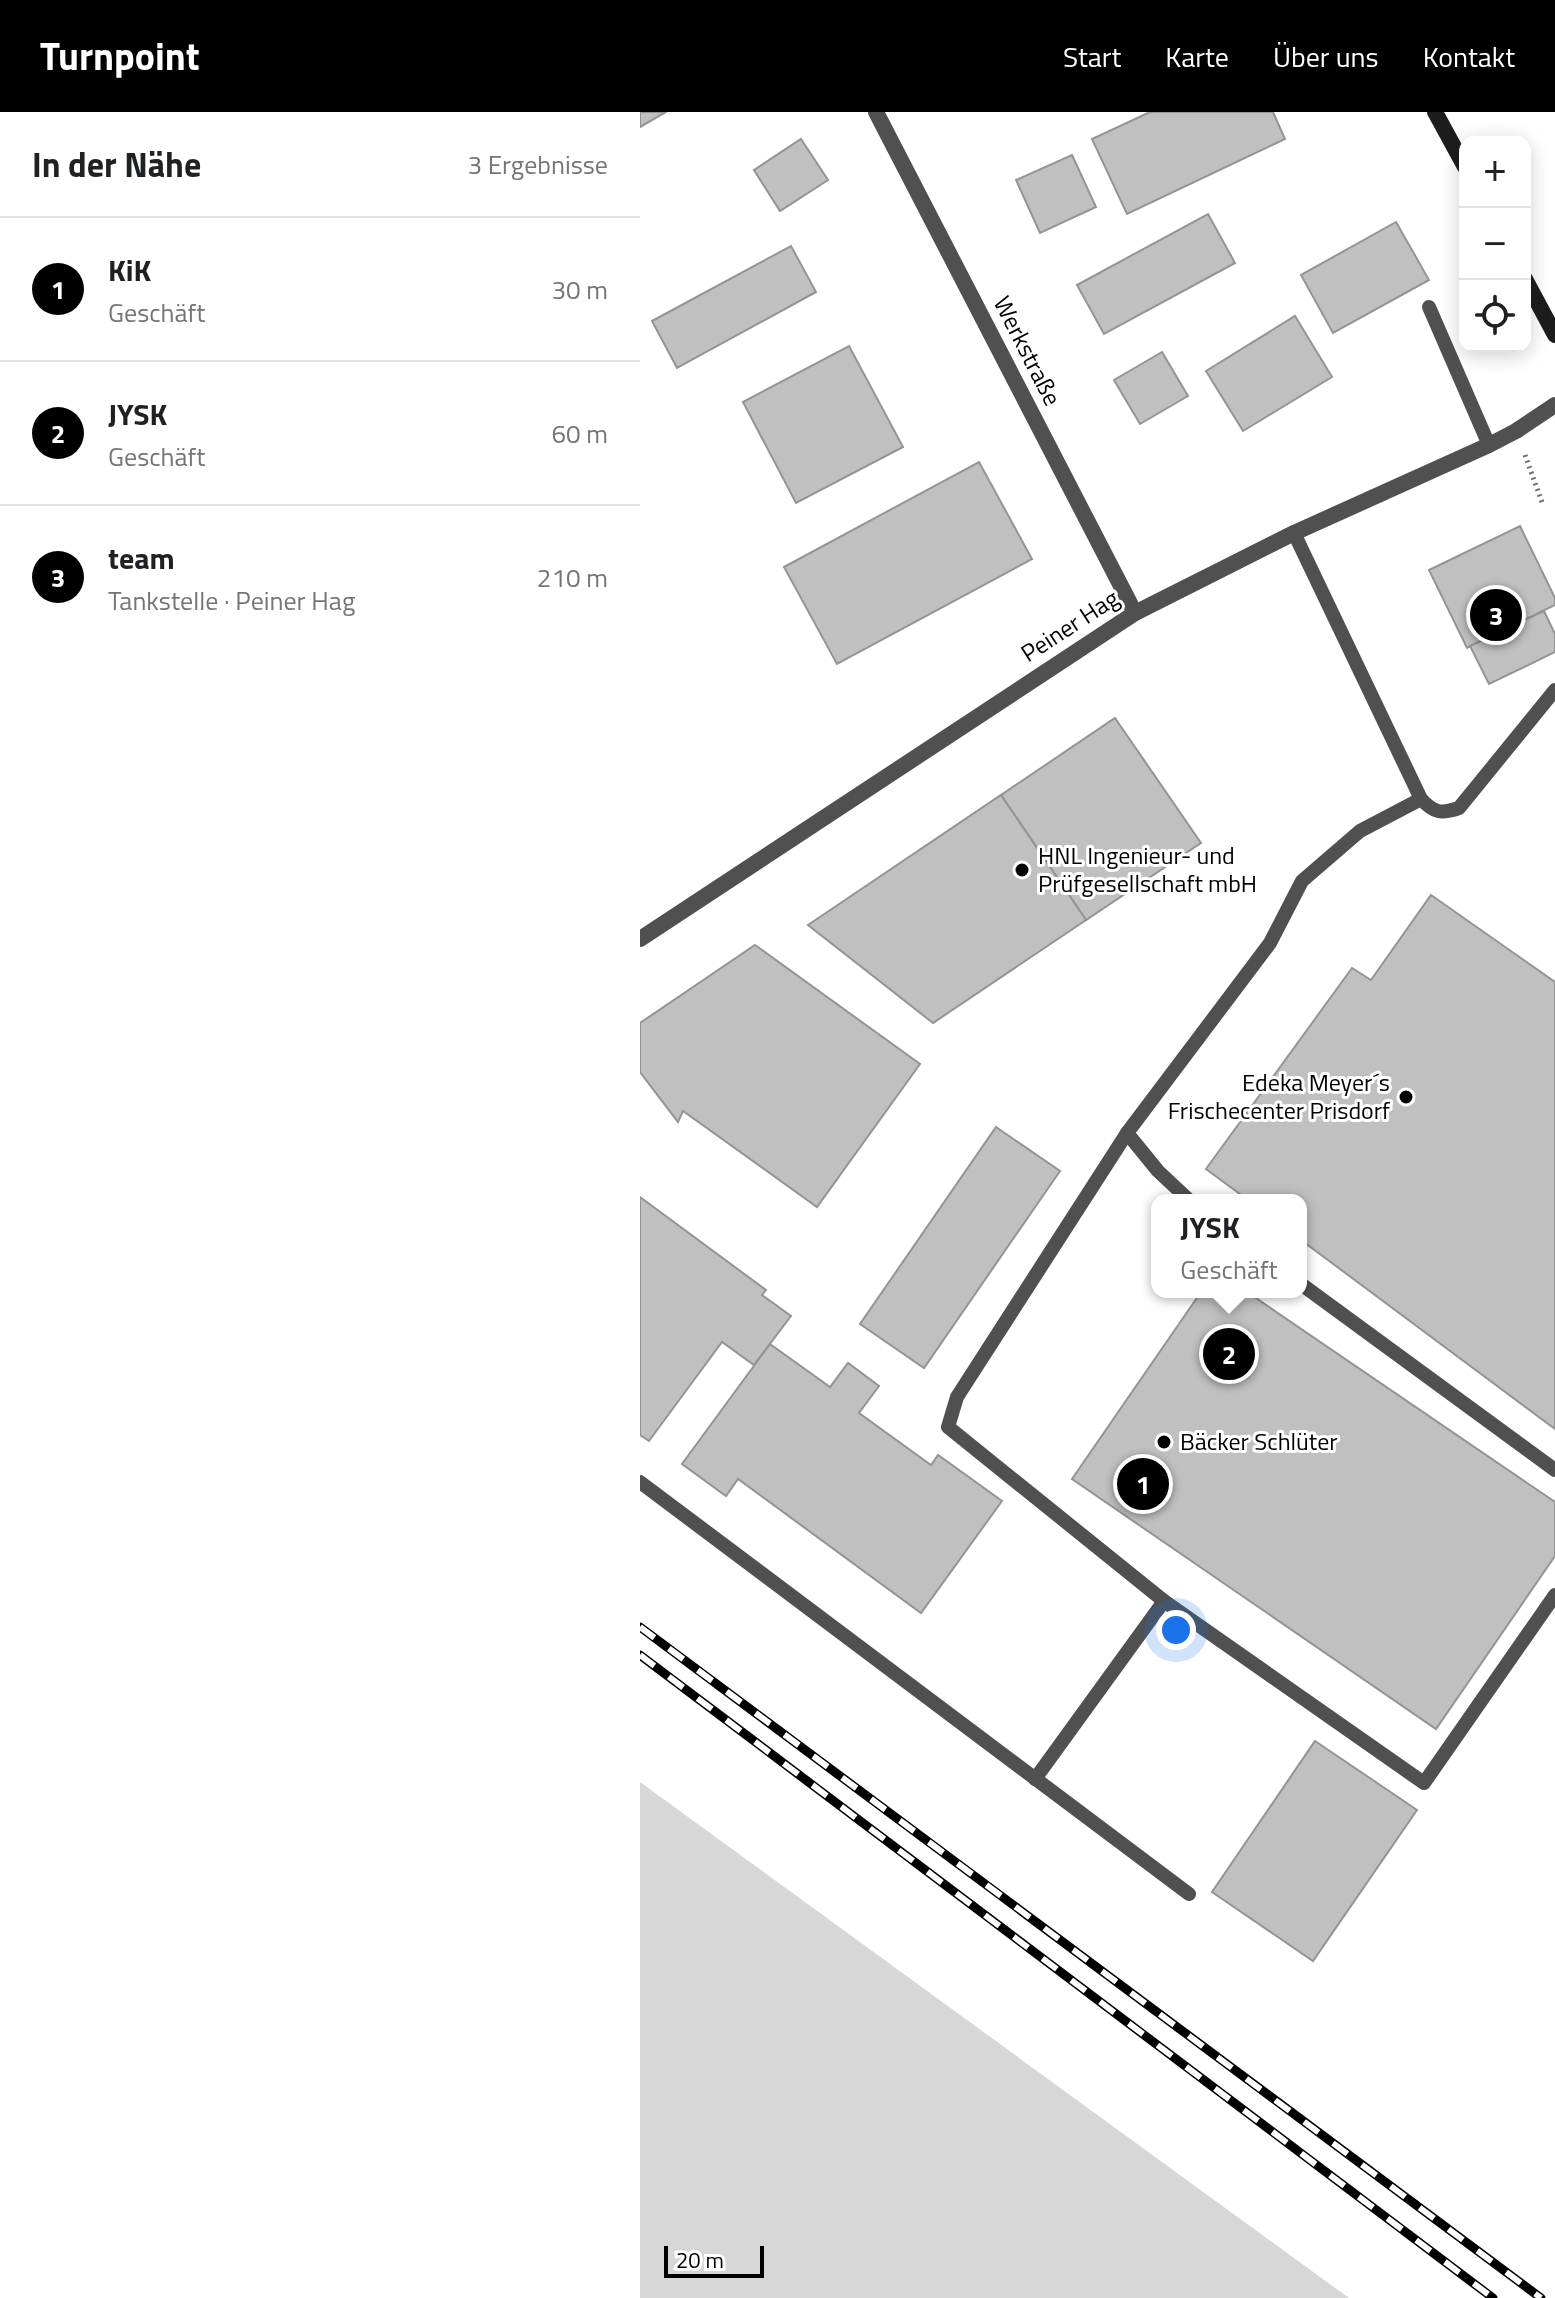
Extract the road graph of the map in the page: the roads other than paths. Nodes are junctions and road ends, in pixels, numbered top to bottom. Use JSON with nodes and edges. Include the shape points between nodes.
{"nodes":[{"id":1,"x":876,"y":112,"type":"edge"},
{"id":2,"x":1435,"y":112,"type":"edge"},
{"id":3,"x":1459,"y":156,"type":"edge"},
{"id":4,"x":1526,"y":280,"type":"edge"},
{"id":5,"x":1429,"y":307,"type":"dead end"},
{"id":6,"x":1555,"y":335,"type":"edge"},
{"id":7,"x":1555,"y":405,"type":"edge"},
{"id":8,"x":1489,"y":445,"type":"junction"},
{"id":9,"x":1294,"y":533,"type":"junction"},
{"id":10,"x":1135,"y":613,"type":"junction"},
{"id":11,"x":1555,"y":690,"type":"edge"},
{"id":12,"x":1421,"y":799,"type":"junction"},
{"id":13,"x":640,"y":939,"type":"edge"},
{"id":14,"x":1127,"y":1133,"type":"junction"},
{"id":15,"x":1183,"y":1194,"type":"edge"},
{"id":16,"x":1307,"y":1288,"type":"edge"},
{"id":17,"x":1555,"y":1470,"type":"edge"},
{"id":18,"x":640,"y":1482,"type":"edge"},
{"id":19,"x":1555,"y":1595,"type":"edge"},
{"id":20,"x":1164,"y":1601,"type":"junction"},
{"id":21,"x":1035,"y":1779,"type":"junction"},
{"id":22,"x":1189,"y":1894,"type":"dead end"}],
"edges":[{"from":1,"to":10,"type":"street","name":"Werkstraße"},
{"from":2,"to":3,"type":"main road"},
{"from":4,"to":6,"type":"main road"},
{"from":5,"to":8,"type":"lane"},
{"from":7,"to":8,"type":"street","name":"Peiner Hag"},
{"from":8,"to":9,"type":"street","name":"Peiner Hag"},
{"from":9,"to":10,"type":"street","name":"Peiner Hag"},
{"from":9,"to":12,"type":"lane"},
{"from":10,"to":13,"type":"street","name":"Peiner Hag"},
{"from":11,"to":12,"type":"lane","via":[[1459,808],[1443,814]]},
{"from":12,"to":14,"type":"lane","via":[[1360,831],[1302,881],[1270,943]]},
{"from":14,"to":15,"type":"lane"},
{"from":14,"to":20,"type":"lane","via":[[957,1397],[948,1427]]},
{"from":16,"to":17,"type":"lane"},
{"from":18,"to":21,"type":"lane"},
{"from":19,"to":20,"type":"lane","via":[[1424,1783]]},
{"from":20,"to":21,"type":"lane"},
{"from":21,"to":22,"type":"lane"}]}
